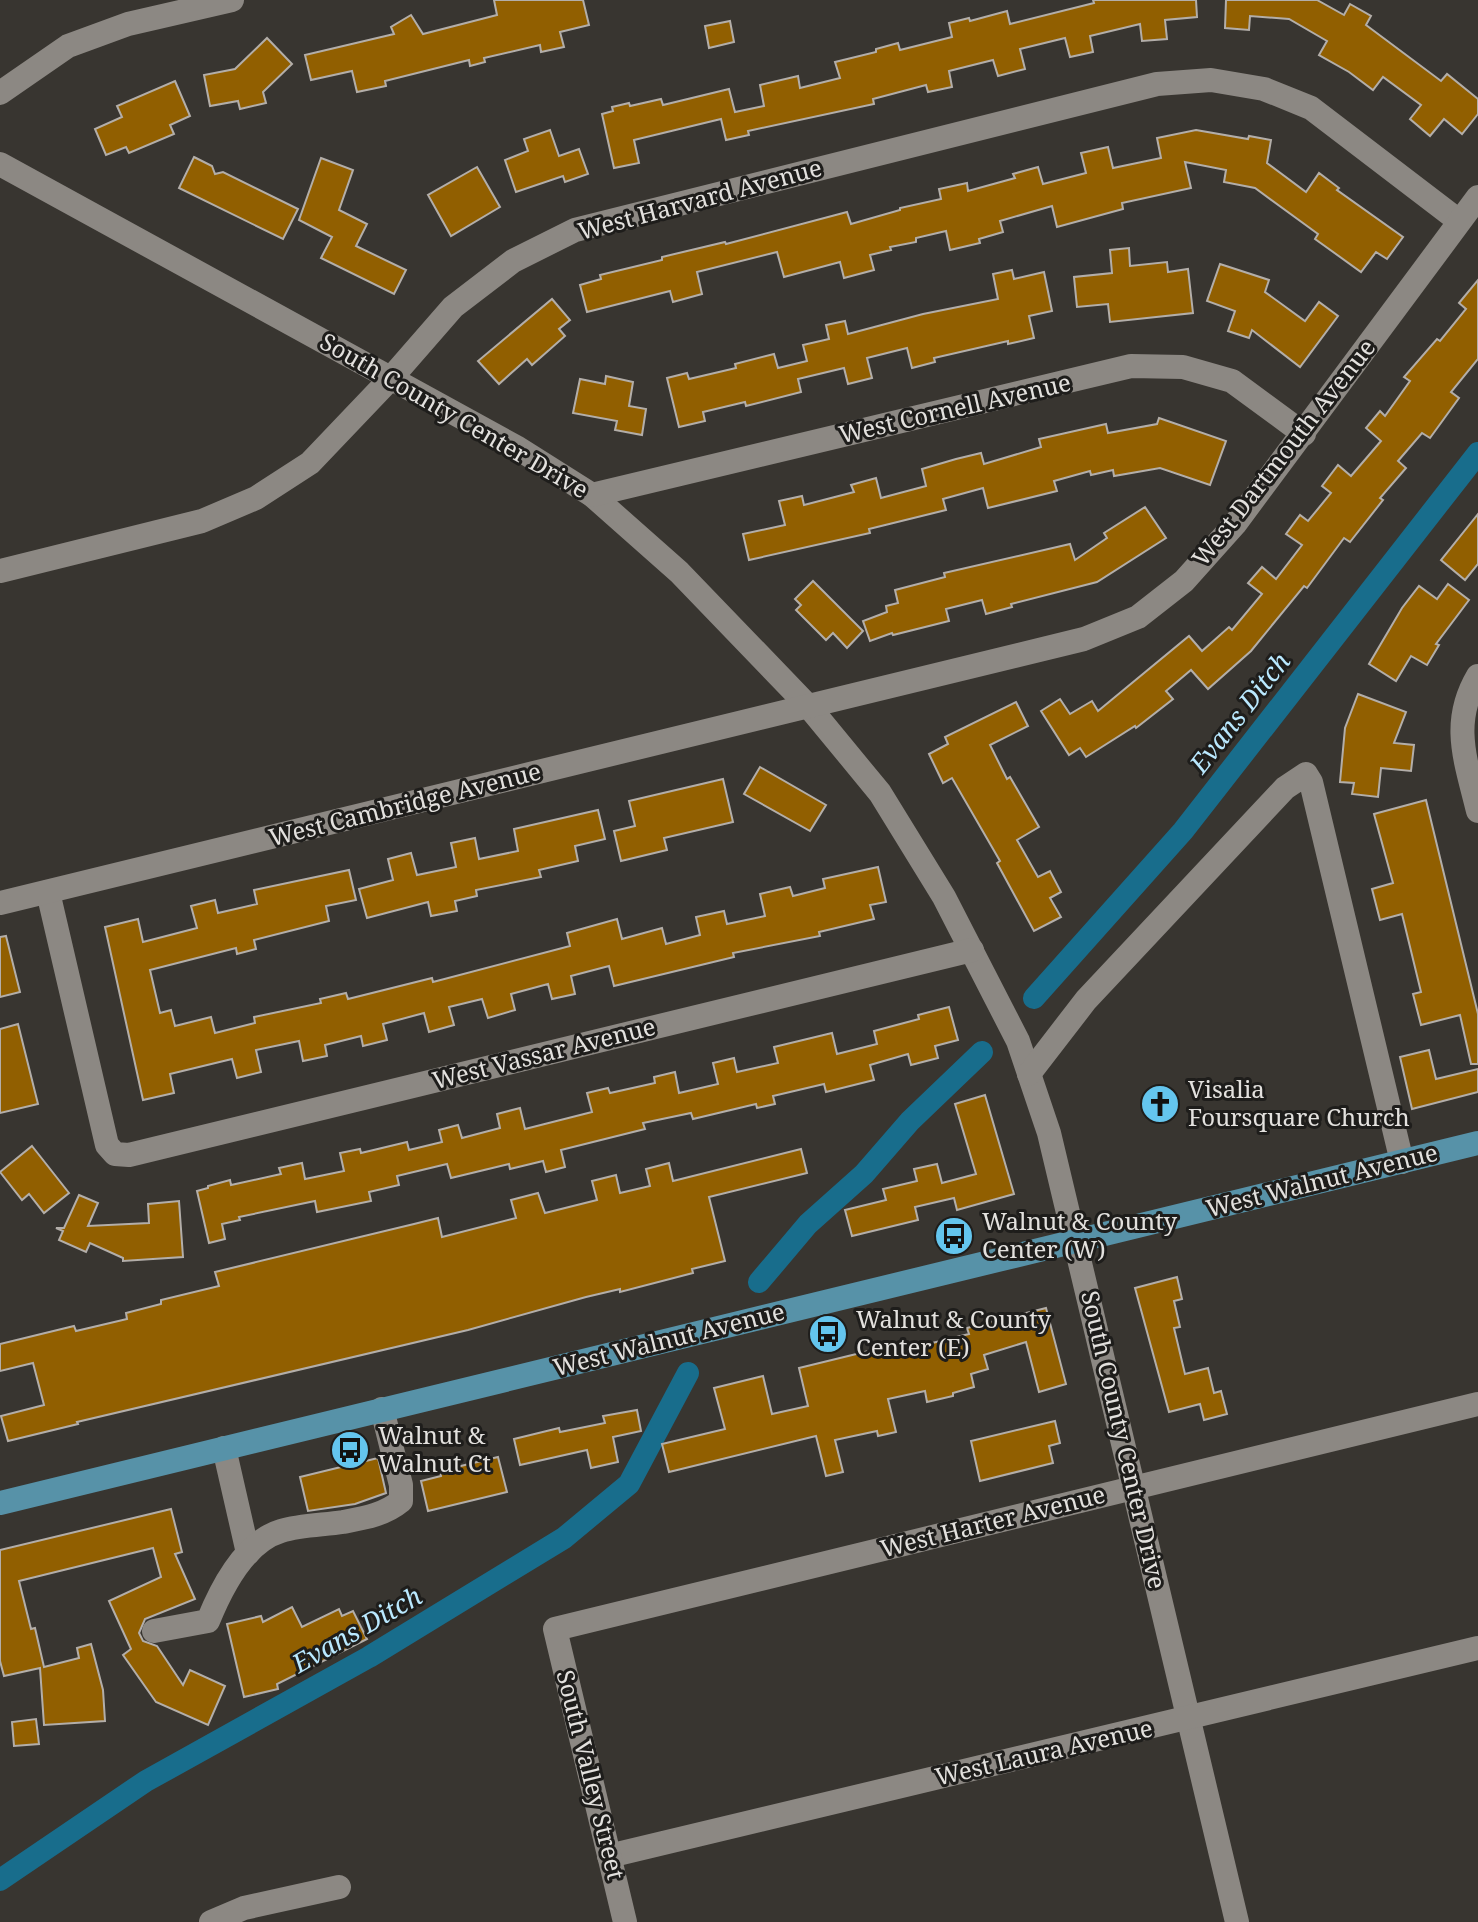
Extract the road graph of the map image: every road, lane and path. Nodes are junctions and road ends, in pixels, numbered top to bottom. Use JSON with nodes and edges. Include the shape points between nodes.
{"nodes":[{"id":1,"x":232,"y":0,"type":"edge"},
{"id":2,"x":0,"y":93,"type":"edge"},
{"id":3,"x":0,"y":164,"type":"edge"},
{"id":4,"x":1478,"y":197,"type":"edge"},
{"id":5,"x":1459,"y":221,"type":"junction"},
{"id":6,"x":392,"y":377,"type":"junction"},
{"id":7,"x":1304,"y":434,"type":"junction"},
{"id":8,"x":592,"y":495,"type":"junction"},
{"id":9,"x":0,"y":571,"type":"edge"},
{"id":10,"x":1478,"y":676,"type":"edge"},
{"id":11,"x":810,"y":708,"type":"junction"},
{"id":12,"x":1478,"y":811,"type":"edge"},
{"id":13,"x":48,"y":892,"type":"junction"},
{"id":14,"x":0,"y":903,"type":"edge"},
{"id":15,"x":972,"y":950,"type":"junction"},
{"id":16,"x":1029,"y":1074,"type":"junction"},
{"id":17,"x":1478,"y":1143,"type":"edge"},
{"id":18,"x":1402,"y":1162,"type":"junction"},
{"id":19,"x":1076,"y":1241,"type":"junction"},
{"id":20,"x":1478,"y":1404,"type":"edge"},
{"id":21,"x":382,"y":1409,"type":"junction"},
{"id":22,"x":224,"y":1448,"type":"junction"},
{"id":23,"x":1135,"y":1488,"type":"junction"},
{"id":24,"x":0,"y":1503,"type":"edge"},
{"id":25,"x":248,"y":1553,"type":"junction"},
{"id":26,"x":555,"y":1629,"type":"joint"},
{"id":27,"x":154,"y":1631,"type":"dead end"},
{"id":28,"x":1478,"y":1648,"type":"edge"},
{"id":29,"x":1188,"y":1718,"type":"junction"},
{"id":30,"x":609,"y":1856,"type":"junction"},
{"id":31,"x":339,"y":1887,"type":"dead end"},
{"id":32,"x":211,"y":1922,"type":"edge"},
{"id":33,"x":625,"y":1922,"type":"edge"},
{"id":34,"x":1237,"y":1922,"type":"edge"}],
"edges":[{"from":1,"to":2,"type":"street","via":[[128,24],[68,46]]},
{"from":3,"to":6,"type":"street","name":"South County Center Drive"},
{"from":4,"to":5,"type":"street","name":"West Dartmouth Avenue"},
{"from":5,"to":6,"type":"street","name":"West Harvard Avenue","via":[[1311,108],[1264,89],[1211,80],[1157,84],[575,230],[513,261],[453,307]]},
{"from":5,"to":7,"type":"street","name":"West Dartmouth Avenue"},
{"from":6,"to":8,"type":"street","name":"South County Center Drive"},
{"from":6,"to":9,"type":"street","name":"West Harvard Avenue","via":[[310,463],[256,498],[202,521]]},
{"from":7,"to":8,"type":"street","name":"West Cornell Avenue","via":[[1232,381],[1183,367],[1131,366]]},
{"from":7,"to":11,"type":"street","name":"West Dartmouth Avenue","via":[[1235,524],[1194,569],[1138,617],[1084,639]]},
{"from":8,"to":11,"type":"street","name":"South County Center Drive","via":[[679,572]]},
{"from":10,"to":12,"type":"street","via":[[1461,730]]},
{"from":11,"to":13,"type":"street","name":"West Cambridge Avenue"},
{"from":11,"to":15,"type":"street","name":"South County Center Drive","via":[[880,793]]},
{"from":13,"to":14,"type":"street","name":"West Cambridge Avenue"},
{"from":13,"to":15,"type":"street","name":"West Vassar Avenue","via":[[107,1145],[115,1154],[129,1155]]},
{"from":15,"to":16,"type":"street","name":"South County Center Drive"},
{"from":16,"to":18,"type":"street","via":[[1086,1000],[1285,788],[1306,774]]},
{"from":16,"to":19,"type":"street","name":"South County Center Drive"},
{"from":17,"to":18,"type":"main road","name":"West Walnut Avenue"},
{"from":18,"to":19,"type":"main road","name":"West Walnut Avenue"},
{"from":19,"to":21,"type":"main road","name":"West Walnut Avenue"},
{"from":19,"to":23,"type":"street","name":"South County Center Drive"},
{"from":20,"to":23,"type":"street","name":"West Harter Avenue"},
{"from":21,"to":22,"type":"main road","name":"West Walnut Avenue"},
{"from":21,"to":25,"type":"street","via":[[401,1501],[366,1518],[279,1532]]},
{"from":22,"to":24,"type":"main road","name":"West Walnut Avenue"},
{"from":22,"to":25,"type":"street"},
{"from":23,"to":26,"type":"street","name":"West Harter Avenue"},
{"from":23,"to":29,"type":"street","name":"South County Center Drive"},
{"from":25,"to":27,"type":"street","via":[[223,1585],[208,1621]]},
{"from":26,"to":30,"type":"street","name":"South Valley Street"},
{"from":28,"to":29,"type":"street","name":"West Laura Avenue"},
{"from":29,"to":30,"type":"street","name":"West Laura Avenue"},
{"from":29,"to":34,"type":"street","name":"South County Center Drive"},
{"from":30,"to":33,"type":"street","name":"South Valley Street"},
{"from":31,"to":32,"type":"street","via":[[244,1908]]}]}
